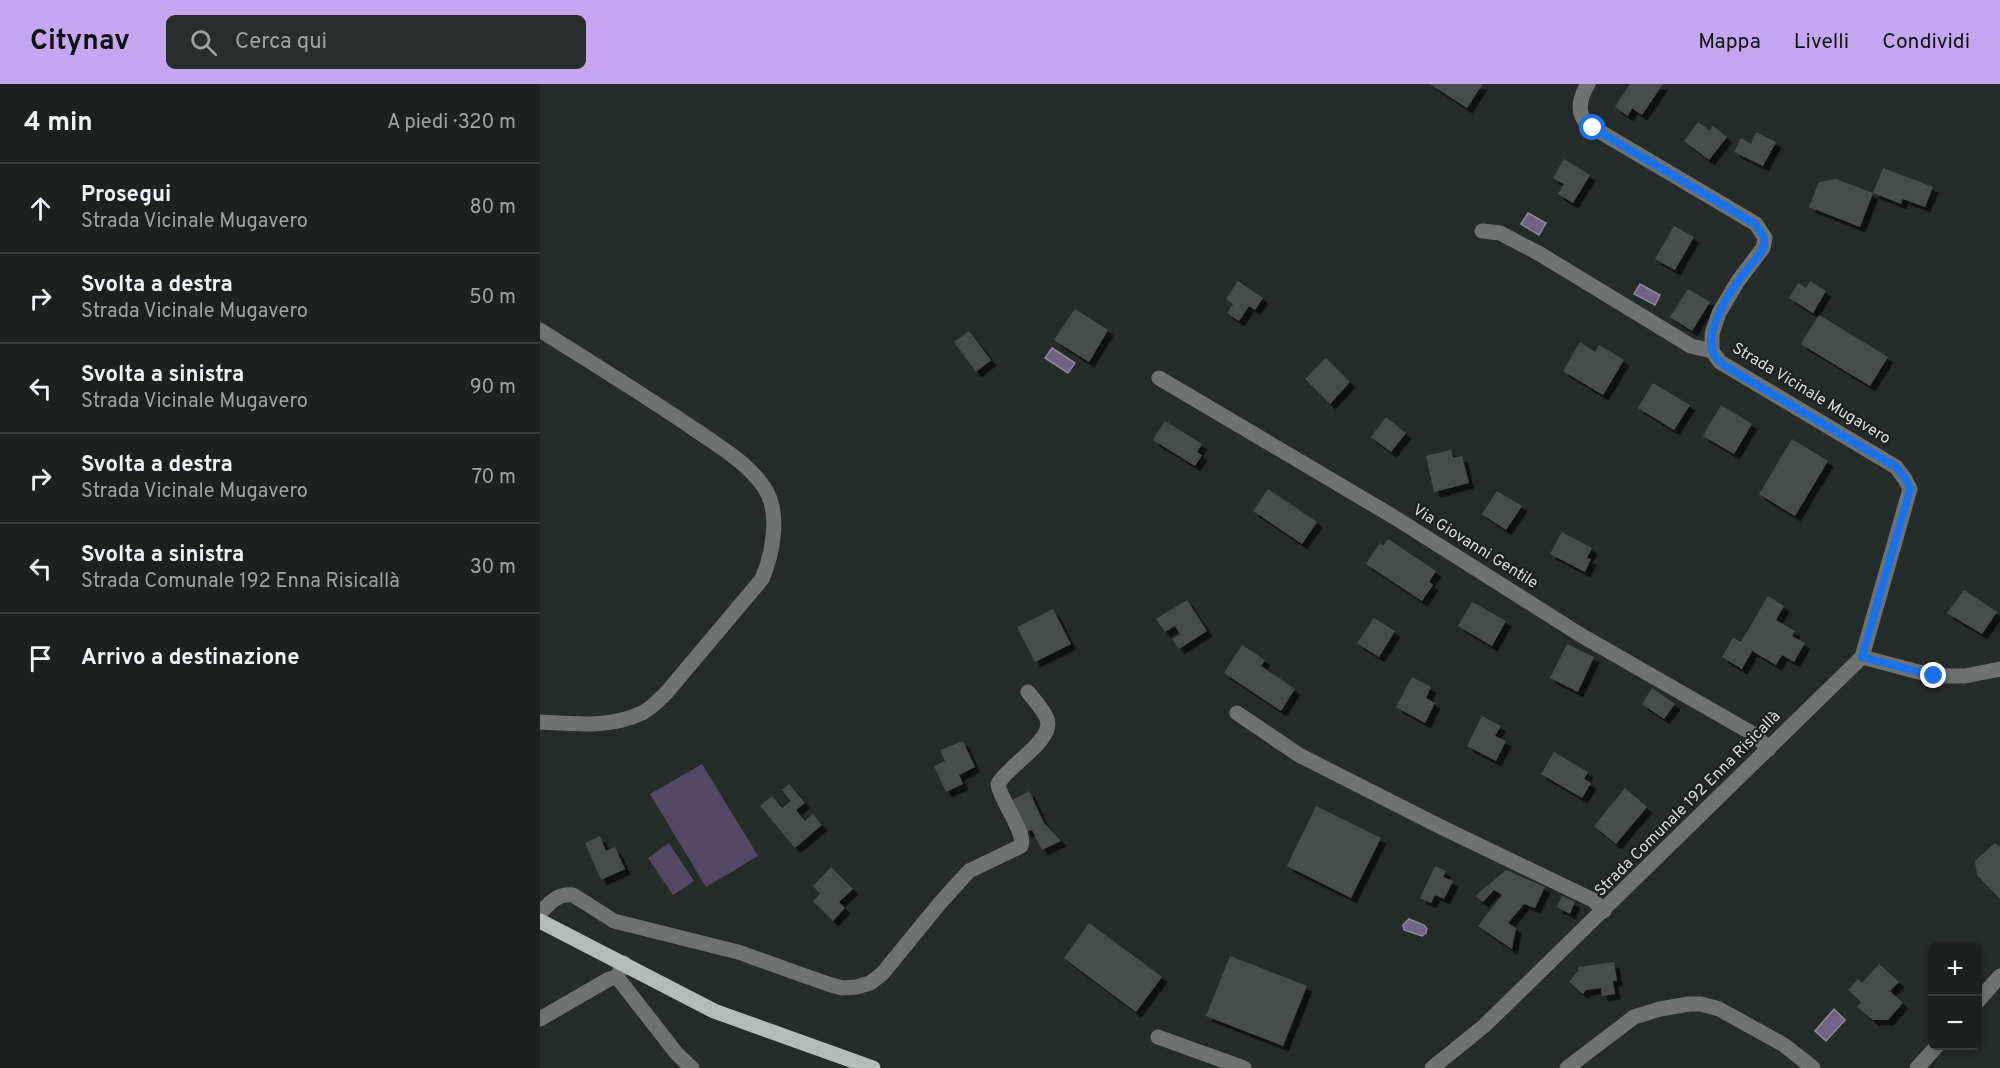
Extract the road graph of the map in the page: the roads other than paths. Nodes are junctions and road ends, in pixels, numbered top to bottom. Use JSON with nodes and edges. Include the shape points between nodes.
{"nodes":[{"id":1,"x":1588,"y":84,"type":"edge"},
{"id":2,"x":1482,"y":231,"type":"dead end"},
{"id":3,"x":540,"y":330,"type":"edge"},
{"id":4,"x":1712,"y":351,"type":"junction"},
{"id":5,"x":1160,"y":378,"type":"dead end"},
{"id":6,"x":1862,"y":657,"type":"junction"},
{"id":7,"x":2000,"y":669,"type":"edge"},
{"id":8,"x":1028,"y":692,"type":"dead end"},
{"id":9,"x":1237,"y":713,"type":"dead end"},
{"id":10,"x":540,"y":722,"type":"edge"},
{"id":11,"x":1769,"y":749,"type":"junction"},
{"id":12,"x":1604,"y":911,"type":"junction"},
{"id":13,"x":540,"y":914,"type":"edge"},
{"id":14,"x":540,"y":921,"type":"edge"},
{"id":15,"x":620,"y":970,"type":"junction"},
{"id":16,"x":2000,"y":976,"type":"edge"},
{"id":17,"x":1982,"y":996,"type":"edge"},
{"id":18,"x":540,"y":1019,"type":"edge"},
{"id":19,"x":1158,"y":1037,"type":"dead end"},
{"id":20,"x":1933,"y":1050,"type":"edge"},
{"id":21,"x":692,"y":1068,"type":"edge"},
{"id":22,"x":873,"y":1068,"type":"edge"},
{"id":23,"x":1244,"y":1068,"type":"edge"},
{"id":24,"x":1432,"y":1068,"type":"edge"},
{"id":25,"x":1567,"y":1068,"type":"edge"},
{"id":26,"x":1813,"y":1068,"type":"edge"},
{"id":27,"x":1917,"y":1068,"type":"edge"}],
"edges":[{"from":1,"to":4,"type":"street","name":"Strada Vicinale Mugavero","via":[[1580,101],[1582,119],[1587,124],[1755,224],[1765,238],[1763,248],[1719,313],[1712,334]]},
{"from":2,"to":4,"type":"street","via":[[1500,233],[1691,346]]},
{"from":3,"to":10,"type":"street","via":[[736,458],[765,488],[774,539],[762,579],[654,704],[623,720],[603,724]]},
{"from":4,"to":6,"type":"street","name":"Strada Vicinale Mugavero","via":[[1735,372],[1896,467],[1905,478],[1910,489]]},
{"from":5,"to":11,"type":"street","name":"Via Giovanni Gentile","via":[[1394,517],[1579,634],[1755,735]]},
{"from":6,"to":7,"type":"street","via":[[1934,676],[1965,676]]},
{"from":6,"to":11,"type":"street","name":"Strada Comunale 192 Enna Risicallà"},
{"from":8,"to":13,"type":"street","via":[[1047,719],[1048,728],[1038,744],[999,784],[1021,837],[1021,846],[969,871],[882,974],[870,983],[842,988],[738,952],[614,921],[573,895],[558,896]]},
{"from":9,"to":12,"type":"street","via":[[1299,755],[1593,900]]},
{"from":11,"to":12,"type":"street","name":"Strada Comunale 192 Enna Risicallà"},
{"from":12,"to":24,"type":"street","name":"Strada Comunale 192 Enna Risicallà","via":[[1484,1026]]},
{"from":14,"to":15,"type":"main road"},
{"from":15,"to":18,"type":"street"},
{"from":15,"to":21,"type":"street","via":[[677,1054]]},
{"from":15,"to":22,"type":"main road","via":[[714,1011]]},
{"from":16,"to":17,"type":"street"},
{"from":19,"to":23,"type":"street"},
{"from":20,"to":27,"type":"street"},
{"from":25,"to":26,"type":"street","via":[[1634,1017],[1689,1004],[1719,1009],[1784,1045]]}]}
